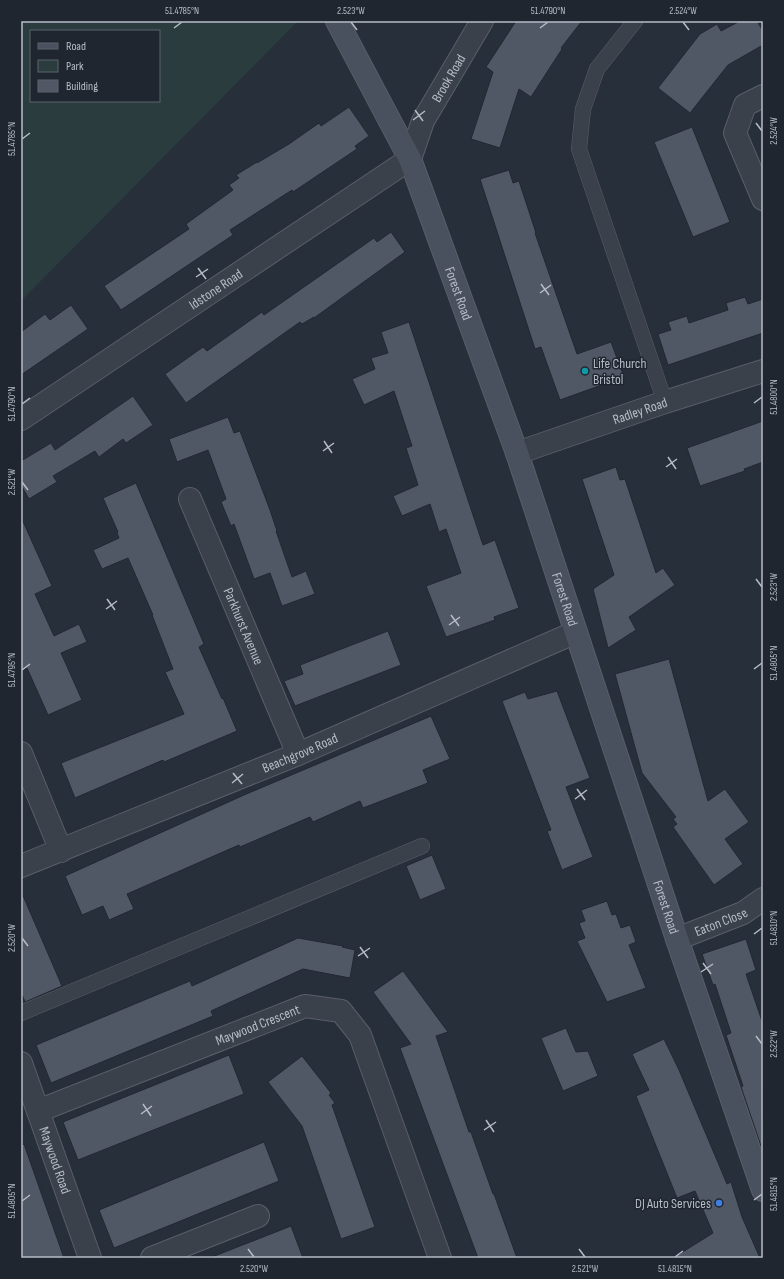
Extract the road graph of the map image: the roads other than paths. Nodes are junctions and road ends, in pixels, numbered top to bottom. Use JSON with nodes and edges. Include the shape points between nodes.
{"nodes":[{"id":1,"x":337,"y":21,"type":"edge"},
{"id":2,"x":482,"y":21,"type":"edge"},
{"id":3,"x":635,"y":21,"type":"edge"},
{"id":4,"x":763,"y":96,"type":"edge"},
{"id":5,"x":410,"y":159,"type":"junction"},
{"id":6,"x":763,"y":199,"type":"edge"},
{"id":7,"x":763,"y":371,"type":"edge"},
{"id":8,"x":665,"y":402,"type":"junction"},
{"id":9,"x":21,"y":419,"type":"edge"},
{"id":10,"x":517,"y":453,"type":"junction"},
{"id":11,"x":190,"y":499,"type":"dead end"},
{"id":12,"x":576,"y":632,"type":"junction"},
{"id":13,"x":21,"y":753,"type":"edge"},
{"id":14,"x":298,"y":754,"type":"junction"},
{"id":15,"x":422,"y":846,"type":"dead end"},
{"id":16,"x":61,"y":851,"type":"junction"},
{"id":17,"x":21,"y":866,"type":"edge"},
{"id":18,"x":763,"y":899,"type":"edge"},
{"id":19,"x":677,"y":939,"type":"junction"},
{"id":20,"x":21,"y":1013,"type":"edge"},
{"id":21,"x":21,"y":1063,"type":"edge"},
{"id":22,"x":38,"y":1111,"type":"junction"},
{"id":23,"x":763,"y":1190,"type":"edge"},
{"id":24,"x":258,"y":1216,"type":"dead end"},
{"id":25,"x":90,"y":1258,"type":"edge"},
{"id":26,"x":152,"y":1258,"type":"edge"},
{"id":27,"x":440,"y":1258,"type":"edge"}],
"edges":[{"from":1,"to":5,"type":"main road","name":"Forest Road"},
{"from":2,"to":5,"type":"street","name":"Brook Road","via":[[423,121]]},
{"from":3,"to":8,"type":"lane","via":[[597,69],[583,109],[579,149]]},
{"from":4,"to":6,"type":"street","via":[[745,105],[735,133]]},
{"from":5,"to":9,"type":"street","name":"Idstone Road"},
{"from":5,"to":10,"type":"main road","name":"Forest Road"},
{"from":7,"to":8,"type":"street","name":"Radley Road"},
{"from":8,"to":10,"type":"street","name":"Radley Road"},
{"from":10,"to":12,"type":"main road","name":"Forest Road"},
{"from":11,"to":14,"type":"street","name":"Parkhurst Avenue"},
{"from":12,"to":14,"type":"street","name":"Beachgrove Road"},
{"from":12,"to":19,"type":"main road","name":"Forest Road"},
{"from":13,"to":16,"type":"street"},
{"from":14,"to":16,"type":"street","name":"Beachgrove Road"},
{"from":15,"to":20,"type":"lane"},
{"from":16,"to":17,"type":"street","name":"Beachgrove Road"},
{"from":18,"to":19,"type":"street","name":"Eaton Close","via":[[743,913]]},
{"from":19,"to":23,"type":"main road","name":"Forest Road"},
{"from":21,"to":22,"type":"street","name":"Maywood Road"},
{"from":22,"to":25,"type":"street","name":"Maywood Road"},
{"from":22,"to":27,"type":"street","name":"Maywood Crescent","via":[[305,1006],[341,1011],[360,1035]]},
{"from":24,"to":26,"type":"street"}]}
